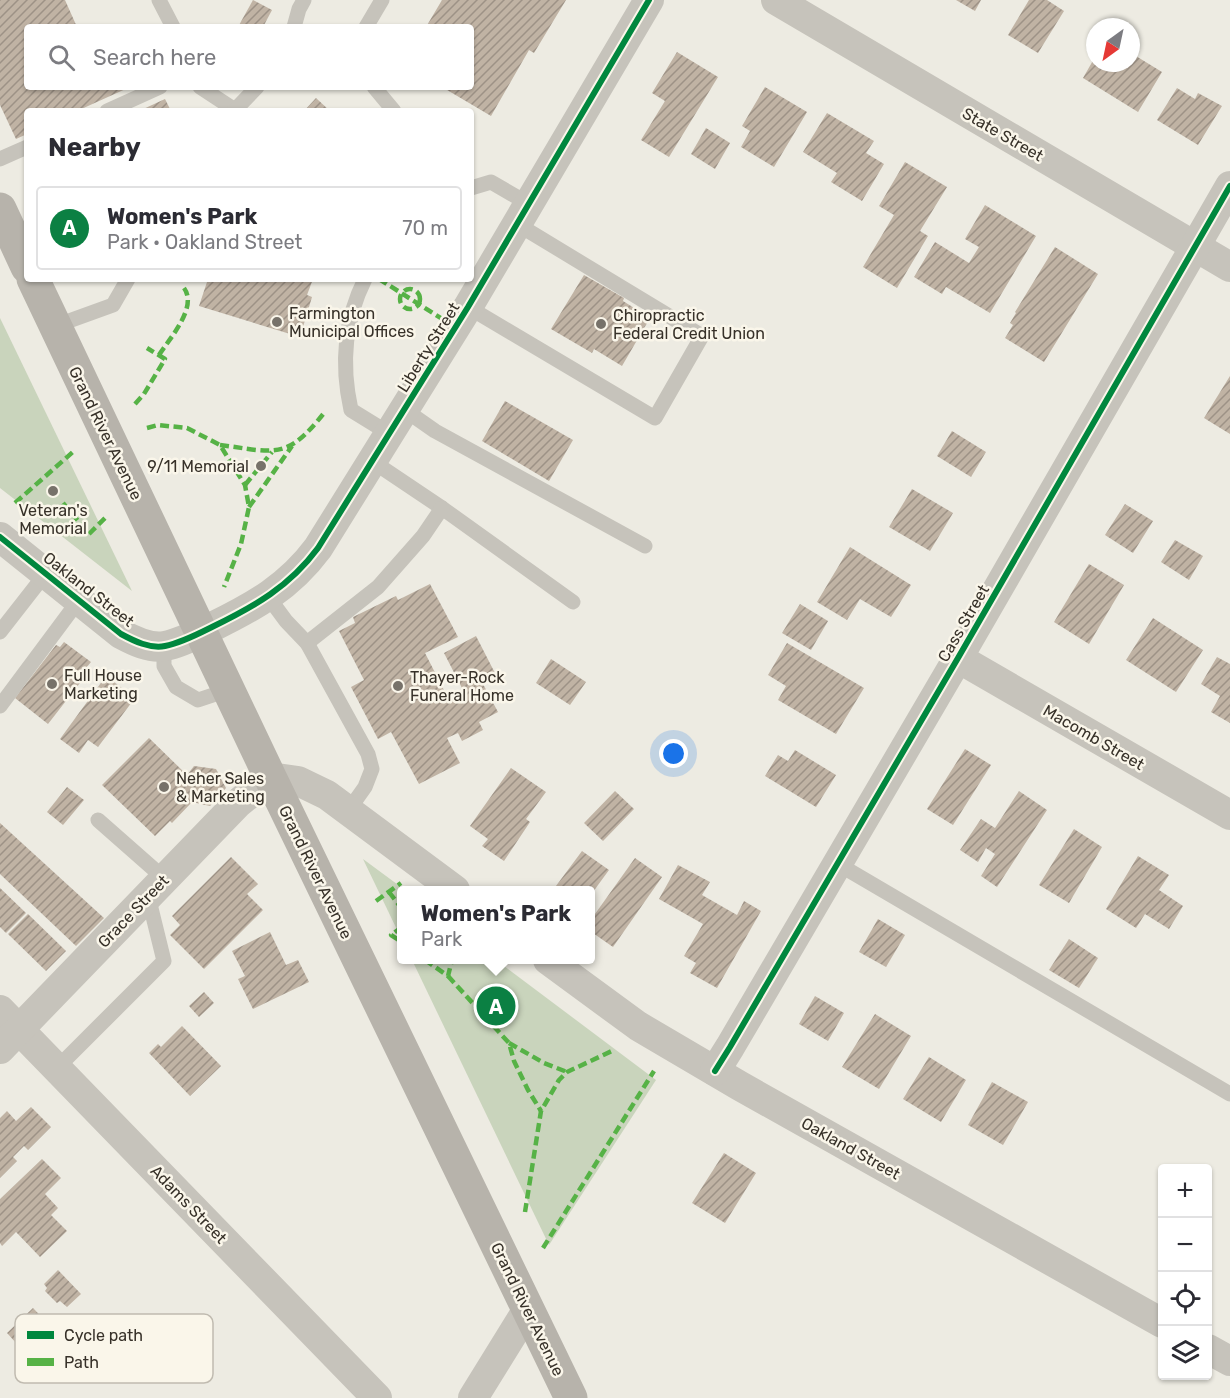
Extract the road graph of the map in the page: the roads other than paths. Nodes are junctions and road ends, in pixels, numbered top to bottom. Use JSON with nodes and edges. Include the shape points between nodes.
{"nodes":[{"id":1,"x":159,"y":0,"type":"edge"},
{"id":2,"x":304,"y":0,"type":"edge"},
{"id":3,"x":382,"y":0,"type":"edge"},
{"id":4,"x":649,"y":0,"type":"edge"},
{"id":5,"x":776,"y":0,"type":"edge"},
{"id":6,"x":171,"y":24,"type":"edge"},
{"id":7,"x":295,"y":24,"type":"edge"},
{"id":8,"x":368,"y":24,"type":"edge"},
{"id":9,"x":153,"y":90,"type":"edge"},
{"id":10,"x":204,"y":90,"type":"edge"},
{"id":11,"x":254,"y":90,"type":"edge"},
{"id":12,"x":376,"y":90,"type":"edge"},
{"id":13,"x":114,"y":108,"type":"edge"},
{"id":14,"x":231,"y":108,"type":"edge"},
{"id":15,"x":238,"y":108,"type":"edge"},
{"id":16,"x":392,"y":108,"type":"edge"},
{"id":17,"x":24,"y":148,"type":"edge"},
{"id":18,"x":0,"y":159,"type":"edge"},
{"id":19,"x":1230,"y":186,"type":"edge"},
{"id":20,"x":474,"y":187,"type":"edge"},
{"id":21,"x":0,"y":209,"type":"edge"},
{"id":22,"x":523,"y":214,"type":"junction"},
{"id":23,"x":1195,"y":247,"type":"junction"},
{"id":24,"x":24,"y":261,"type":"edge"},
{"id":25,"x":1230,"y":267,"type":"edge"},
{"id":26,"x":34,"y":282,"type":"edge"},
{"id":27,"x":126,"y":282,"type":"edge"},
{"id":28,"x":364,"y":282,"type":"edge"},
{"id":29,"x":468,"y":307,"type":"junction"},
{"id":30,"x":55,"y":326,"type":"junction"},
{"id":31,"x":397,"y":422,"type":"junction"},
{"id":32,"x":372,"y":461,"type":"junction"},
{"id":33,"x":442,"y":508,"type":"junction"},
{"id":34,"x":0,"y":537,"type":"edge"},
{"id":35,"x":645,"y":546,"type":"dead end"},
{"id":36,"x":46,"y":573,"type":"junction"},
{"id":37,"x":269,"y":598,"type":"junction"},
{"id":38,"x":79,"y":600,"type":"junction"},
{"id":39,"x":573,"y":602,"type":"dead end"},
{"id":40,"x":0,"y":632,"type":"edge"},
{"id":41,"x":201,"y":633,"type":"junction"},
{"id":42,"x":307,"y":643,"type":"junction"},
{"id":43,"x":164,"y":647,"type":"junction"},
{"id":44,"x":958,"y":658,"type":"junction"},
{"id":45,"x":228,"y":690,"type":"junction"},
{"id":46,"x":0,"y":706,"type":"edge"},
{"id":47,"x":270,"y":777,"type":"junction"},
{"id":48,"x":348,"y":811,"type":"junction"},
{"id":49,"x":1230,"y":815,"type":"edge"},
{"id":50,"x":98,"y":820,"type":"dead end"},
{"id":51,"x":838,"y":864,"type":"junction"},
{"id":52,"x":448,"y":886,"type":"edge"},
{"id":53,"x":156,"y":887,"type":"junction"},
{"id":54,"x":553,"y":964,"type":"edge"},
{"id":55,"x":6,"y":1029,"type":"edge"},
{"id":56,"x":57,"y":1068,"type":"junction"},
{"id":57,"x":715,"y":1071,"type":"junction"},
{"id":58,"x":1230,"y":1094,"type":"edge"},
{"id":59,"x":528,"y":1309,"type":"junction"},
{"id":60,"x":1158,"y":1321,"type":"edge"},
{"id":61,"x":1212,"y":1351,"type":"edge"},
{"id":62,"x":1230,"y":1361,"type":"edge"},
{"id":63,"x":377,"y":1398,"type":"edge"},
{"id":64,"x":473,"y":1398,"type":"edge"},
{"id":65,"x":571,"y":1398,"type":"edge"}],
"edges":[{"from":1,"to":6,"type":"lane"},
{"from":2,"to":7,"type":"lane"},
{"from":3,"to":8,"type":"lane"},
{"from":4,"to":22,"type":"street","name":"Liberty Street"},
{"from":5,"to":23,"type":"street","name":"State Street"},
{"from":9,"to":13,"type":"lane"},
{"from":10,"to":14,"type":"lane"},
{"from":11,"to":15,"type":"lane"},
{"from":12,"to":16,"type":"lane"},
{"from":17,"to":18,"type":"lane"},
{"from":19,"to":23,"type":"street","name":"Cass Street"},
{"from":20,"to":22,"type":"lane","via":[[491,182]]},
{"from":21,"to":24,"type":"main road"},
{"from":22,"to":29,"type":"street","name":"Liberty Street"},
{"from":22,"to":29,"type":"lane","via":[[702,336],[655,418]]},
{"from":23,"to":25,"type":"street","name":"State Street"},
{"from":23,"to":44,"type":"street","name":"Cass Street"},
{"from":26,"to":30,"type":"main road","name":"Grand River Avenue"},
{"from":27,"to":30,"type":"lane","via":[[113,305]]},
{"from":28,"to":31,"type":"lane","via":[[346,337],[346,386],[351,410]]},
{"from":29,"to":31,"type":"street","name":"Liberty Street"},
{"from":30,"to":41,"type":"main road","name":"Grand River Avenue"},
{"from":31,"to":32,"type":"street","name":"Liberty Street"},
{"from":31,"to":35,"type":"lane","via":[[435,431]]},
{"from":32,"to":33,"type":"lane"},
{"from":32,"to":37,"type":"street","name":"Liberty Street","via":[[305,566]]},
{"from":33,"to":39,"type":"lane"},
{"from":33,"to":42,"type":"lane","via":[[378,587]]},
{"from":34,"to":36,"type":"street","name":"Oakland Street"},
{"from":36,"to":38,"type":"street","name":"Oakland Street"},
{"from":36,"to":40,"type":"lane"},
{"from":37,"to":41,"type":"street","name":"Liberty Street"},
{"from":37,"to":42,"type":"lane"},
{"from":38,"to":43,"type":"street","name":"Oakland Street","via":[[121,634],[141,644]]},
{"from":38,"to":46,"type":"lane"},
{"from":41,"to":43,"type":"street"},
{"from":41,"to":45,"type":"main road","name":"Grand River Avenue"},
{"from":42,"to":48,"type":"lane","via":[[368,754],[372,769]]},
{"from":43,"to":45,"type":"lane","via":[[164,666],[176,687],[198,700]]},
{"from":44,"to":49,"type":"street","name":"Macomb Street"},
{"from":44,"to":51,"type":"street","name":"Cass Street"},
{"from":45,"to":47,"type":"main road","name":"Grand River Avenue"},
{"from":47,"to":48,"type":"street","via":[[298,781]]},
{"from":47,"to":53,"type":"street","name":"Grace Street","via":[[237,804]]},
{"from":47,"to":59,"type":"main road","name":"Grand River Avenue"},
{"from":48,"to":52,"type":"street"},
{"from":50,"to":53,"type":"lane"},
{"from":51,"to":57,"type":"street","name":"Cass Street"},
{"from":51,"to":58,"type":"lane"},
{"from":53,"to":55,"type":"street","name":"Grace Street"},
{"from":53,"to":56,"type":"lane","via":[[164,961]]},
{"from":54,"to":57,"type":"street","name":"Oakland Street","via":[[638,1026]]},
{"from":55,"to":56,"type":"street","name":"Adams Street"},
{"from":56,"to":63,"type":"street","name":"Adams Street"},
{"from":57,"to":60,"type":"street","name":"Oakland Street"},
{"from":59,"to":64,"type":"street"},
{"from":59,"to":65,"type":"main road","name":"Grand River Avenue"},
{"from":61,"to":62,"type":"street"}]}
